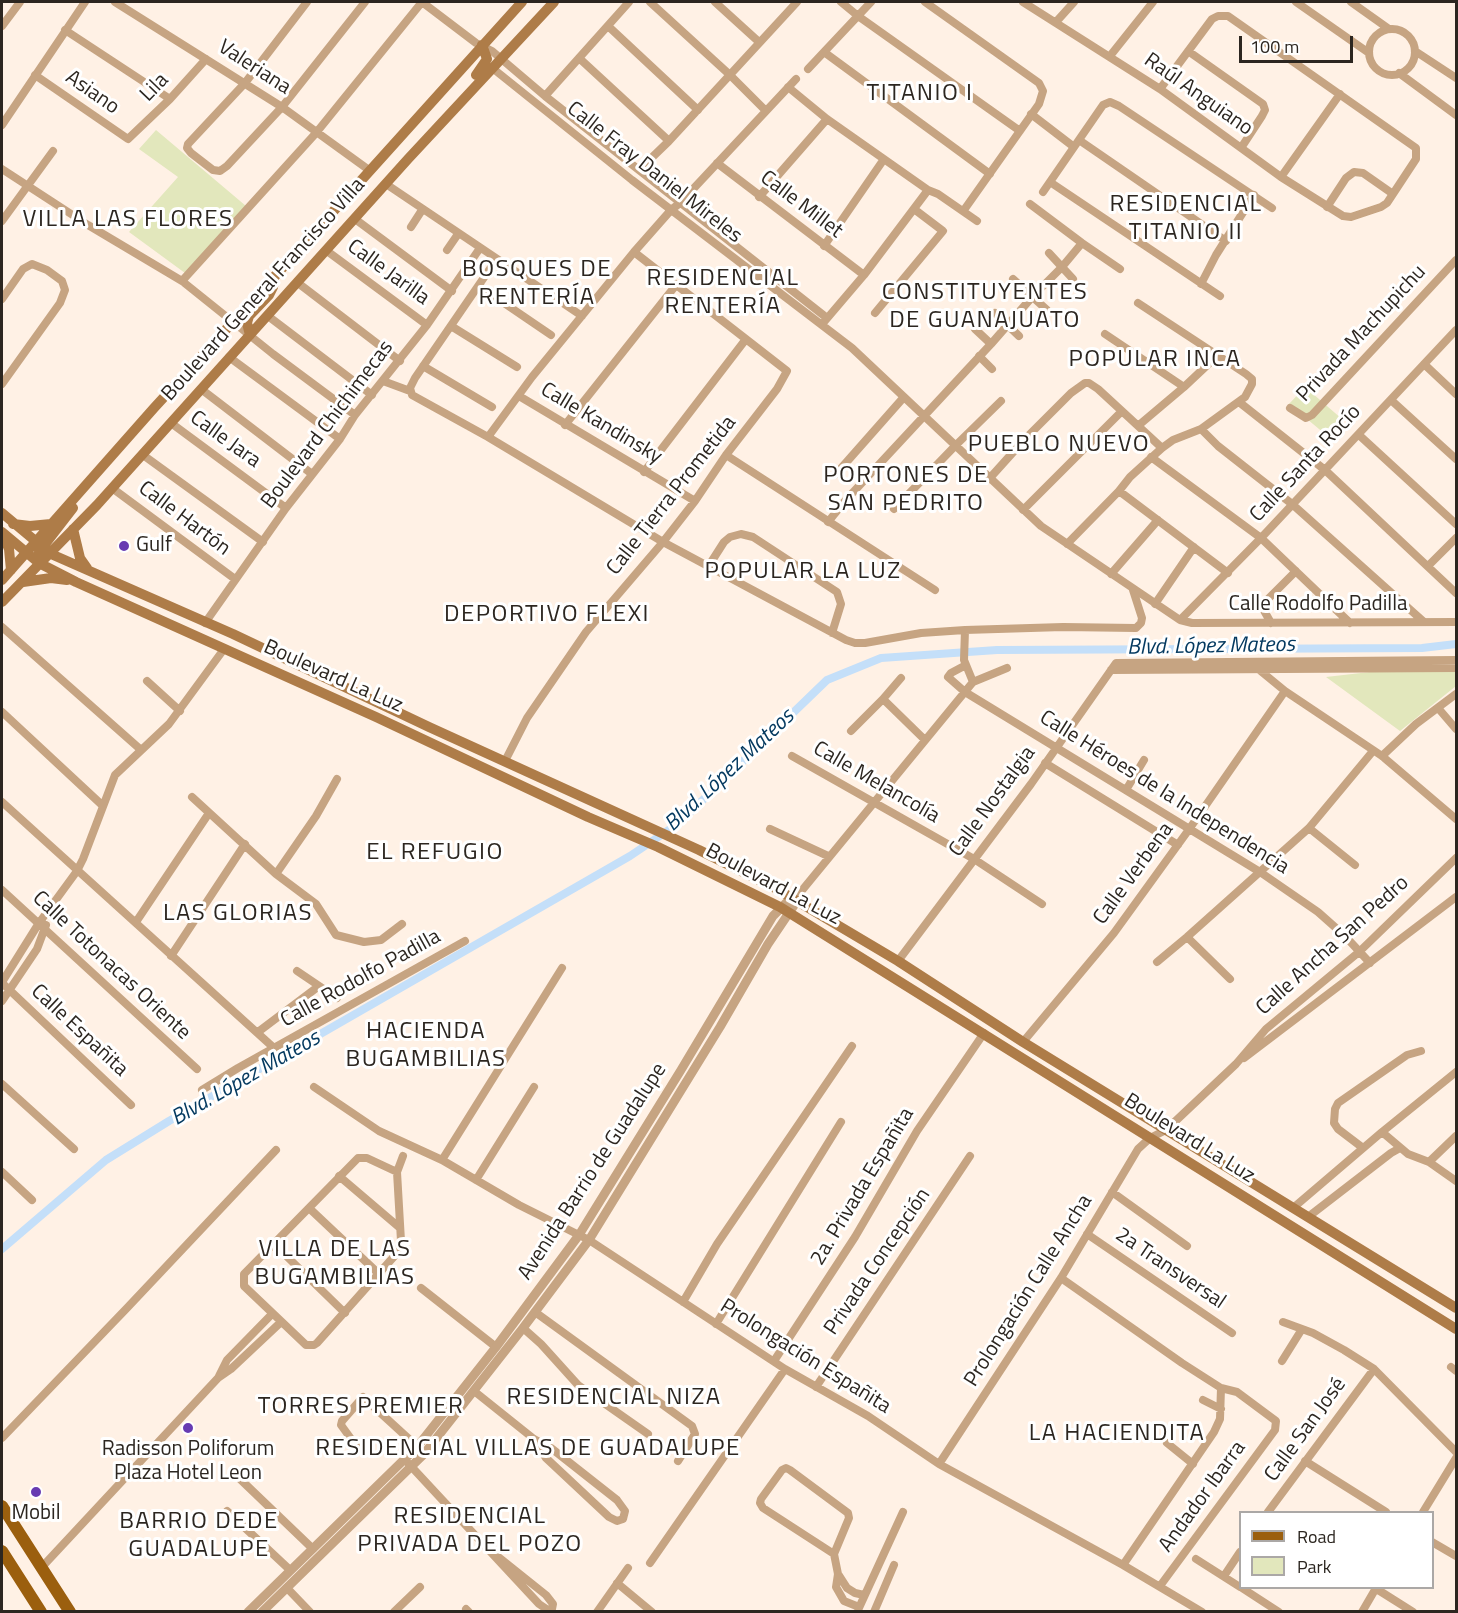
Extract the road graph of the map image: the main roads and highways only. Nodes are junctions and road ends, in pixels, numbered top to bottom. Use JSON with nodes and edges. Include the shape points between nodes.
{"nodes":[{"id":1,"x":522,"y":2,"type":"edge"},
{"id":2,"x":554,"y":2,"type":"edge"},
{"id":3,"x":479,"y":45,"type":"junction"},
{"id":4,"x":489,"y":65,"type":"junction"},
{"id":5,"x":275,"y":276,"type":"junction"},
{"id":6,"x":249,"y":335,"type":"junction"},
{"id":7,"x":83,"y":487,"type":"junction"},
{"id":8,"x":2,"y":513,"type":"edge"},
{"id":9,"x":13,"y":524,"type":"junction"},
{"id":10,"x":51,"y":524,"type":"junction"},
{"id":11,"x":73,"y":530,"type":"junction"},
{"id":12,"x":2,"y":533,"type":"edge"},
{"id":13,"x":43,"y":549,"type":"junction"},
{"id":14,"x":25,"y":553,"type":"junction"},
{"id":15,"x":38,"y":562,"type":"junction"},
{"id":16,"x":11,"y":570,"type":"junction"},
{"id":17,"x":89,"y":571,"type":"junction"},
{"id":18,"x":2,"y":580,"type":"edge"},
{"id":19,"x":23,"y":582,"type":"junction"},
{"id":20,"x":76,"y":582,"type":"junction"},
{"id":21,"x":3,"y":601,"type":"edge"},
{"id":22,"x":699,"y":850,"type":"junction"},
{"id":23,"x":691,"y":862,"type":"junction"},
{"id":24,"x":1455,"y":1305,"type":"edge"},
{"id":25,"x":1456,"y":1329,"type":"edge"},
{"id":26,"x":2,"y":1506,"type":"edge"},
{"id":27,"x":2,"y":1551,"type":"edge"},
{"id":28,"x":41,"y":1611,"type":"edge"},
{"id":29,"x":70,"y":1611,"type":"edge"}],
"edges":[{"from":1,"to":3,"type":"main road","name":"Boulevard General Francisco Villa"},
{"from":2,"to":4,"type":"main road","name":"Boulevard General Francisco Villa"},
{"from":3,"to":4,"type":"main road"},
{"from":3,"to":5,"type":"main road","name":"Boulevard General Francisco Villa"},
{"from":4,"to":6,"type":"main road","name":"Boulevard General Francisco Villa"},
{"from":5,"to":6,"type":"main road","via":[[269,295],[249,316]]},
{"from":5,"to":7,"type":"main road","name":"Boulevard General Francisco Villa"},
{"from":6,"to":11,"type":"main road","name":"Boulevard General Francisco Villa"},
{"from":7,"to":10,"type":"main road","name":"Boulevard General Francisco Villa"},
{"from":7,"to":13,"type":"main road","via":[[72,511]]},
{"from":8,"to":9,"type":"main road","name":"Boulevard La Luz"},
{"from":9,"to":10,"type":"main road"},
{"from":9,"to":13,"type":"main road","name":"Boulevard La Luz"},
{"from":10,"to":13,"type":"main road","name":"Boulevard General Francisco Villa"},
{"from":11,"to":13,"type":"main road","name":"Boulevard General Francisco Villa"},
{"from":11,"to":17,"type":"main road","via":[[80,558]]},
{"from":12,"to":14,"type":"main road","name":"Boulevard La Luz"},
{"from":12,"to":16,"type":"main road","via":[[9,549]]},
{"from":13,"to":14,"type":"main road","name":"Boulevard General Francisco Villa"},
{"from":13,"to":15,"type":"main road","name":"Boulevard General Francisco Villa"},
{"from":13,"to":15,"type":"main road","via":[[37,553]]},
{"from":13,"to":17,"type":"main road","name":"Boulevard La Luz"},
{"from":14,"to":15,"type":"main road","name":"Boulevard La Luz"},
{"from":14,"to":16,"type":"main road","name":"Boulevard General Francisco Villa"},
{"from":15,"to":19,"type":"main road","name":"Boulevard General Francisco Villa"},
{"from":15,"to":20,"type":"main road","name":"Boulevard La Luz"},
{"from":15,"to":21,"type":"main road"},
{"from":16,"to":18,"type":"main road","name":"Boulevard General Francisco Villa"},
{"from":17,"to":22,"type":"main road","name":"Boulevard La Luz","via":[[233,633]]},
{"from":19,"to":20,"type":"main road","via":[[51,578]]},
{"from":19,"to":21,"type":"main road","name":"Boulevard General Francisco Villa"},
{"from":20,"to":23,"type":"main road","name":"Boulevard La Luz"},
{"from":22,"to":23,"type":"main road"},
{"from":22,"to":24,"type":"main road","name":"Boulevard La Luz","via":[[796,897],[1023,1042]]},
{"from":23,"to":25,"type":"main road","name":"Boulevard La Luz","via":[[785,910]]},
{"from":26,"to":29,"type":"main road"},
{"from":27,"to":28,"type":"main road"}]}
